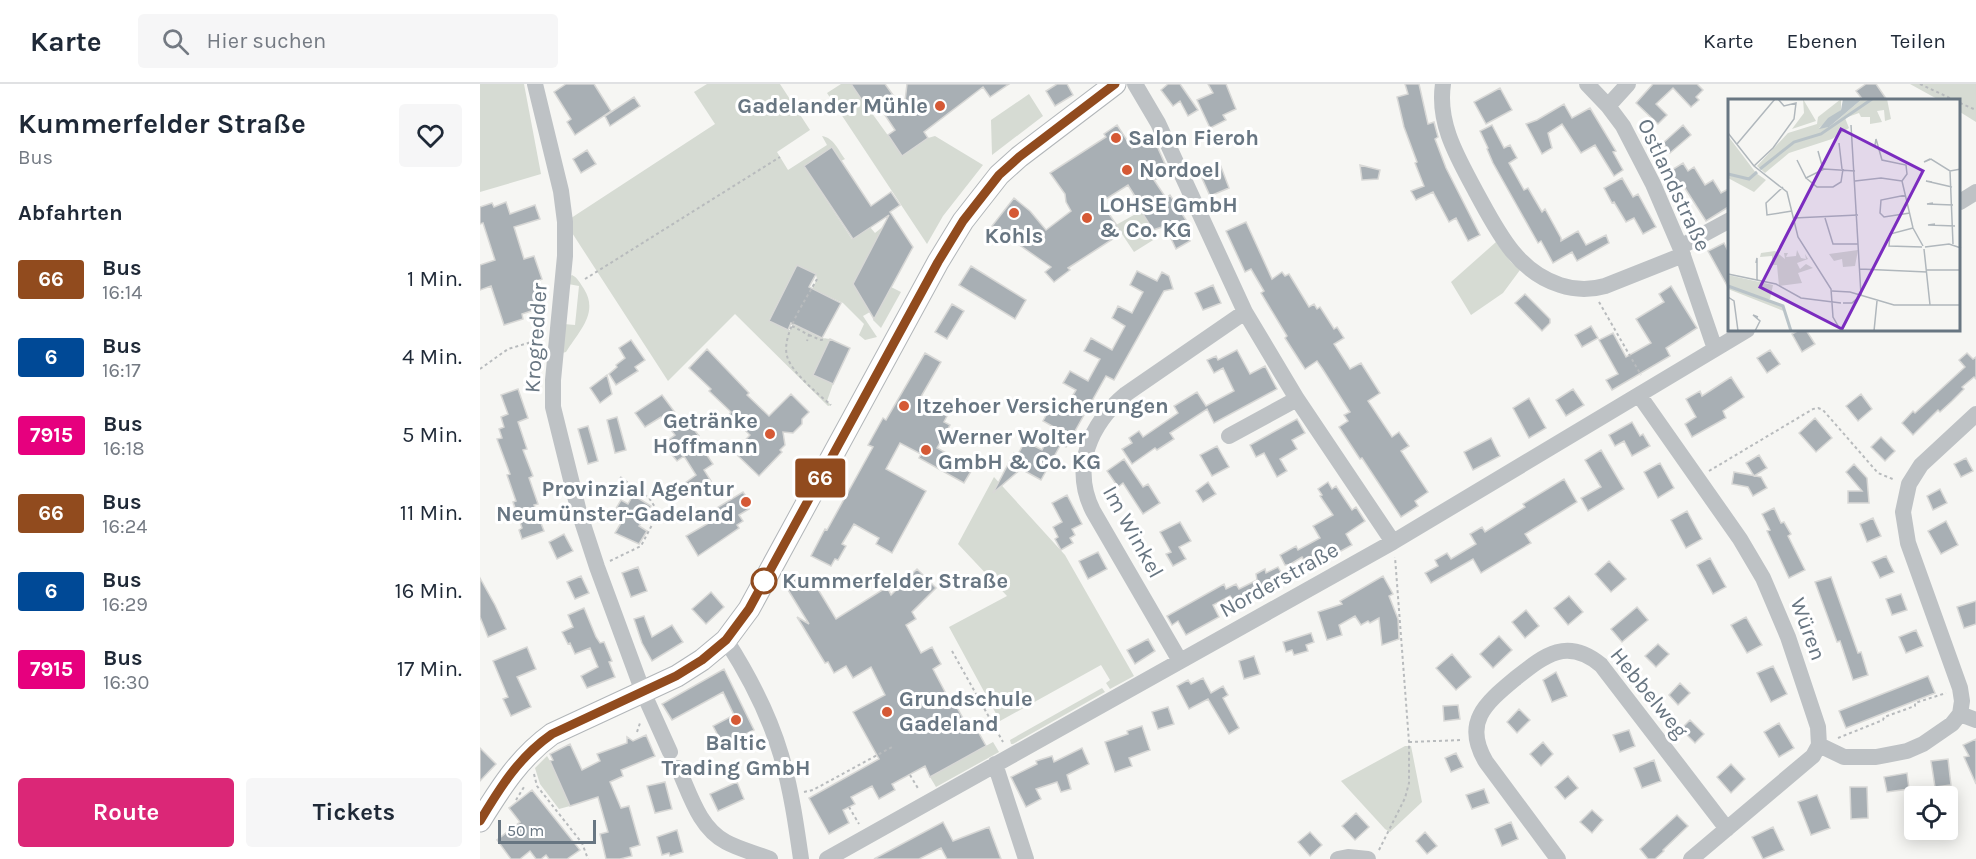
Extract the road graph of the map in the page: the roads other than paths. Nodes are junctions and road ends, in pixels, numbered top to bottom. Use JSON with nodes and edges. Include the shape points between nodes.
{"nodes":[{"id":1,"x":535,"y":84,"type":"edge"},
{"id":2,"x":1115,"y":84,"type":"edge"},
{"id":3,"x":1136,"y":84,"type":"edge"},
{"id":4,"x":1443,"y":84,"type":"edge"},
{"id":5,"x":1587,"y":84,"type":"edge"},
{"id":6,"x":1628,"y":84,"type":"edge"},
{"id":7,"x":1608,"y":106,"type":"junction"},
{"id":8,"x":1976,"y":192,"type":"edge"},
{"id":9,"x":1961,"y":201,"type":"edge"},
{"id":10,"x":1728,"y":221,"type":"edge"},
{"id":11,"x":1682,"y":251,"type":"junction"},
{"id":12,"x":1245,"y":312,"type":"junction"},
{"id":13,"x":1743,"y":332,"type":"edge"},
{"id":14,"x":1715,"y":349,"type":"junction"},
{"id":15,"x":1644,"y":392,"type":"junction"},
{"id":16,"x":1298,"y":399,"type":"junction"},
{"id":17,"x":1976,"y":414,"type":"edge"},
{"id":18,"x":1229,"y":436,"type":"dead end"},
{"id":19,"x":1393,"y":542,"type":"junction"},
{"id":20,"x":726,"y":640,"type":"junction"},
{"id":21,"x":1180,"y":661,"type":"junction"},
{"id":22,"x":643,"y":692,"type":"junction"},
{"id":23,"x":1960,"y":714,"type":"junction"},
{"id":24,"x":1976,"y":720,"type":"edge"},
{"id":25,"x":1819,"y":745,"type":"junction"},
{"id":26,"x":670,"y":752,"type":"dead end"},
{"id":27,"x":995,"y":764,"type":"junction"},
{"id":28,"x":678,"y":768,"type":"dead end"},
{"id":29,"x":480,"y":821,"type":"edge"},
{"id":30,"x":1727,"y":829,"type":"junction"},
{"id":31,"x":1374,"y":854,"type":"edge"},
{"id":32,"x":770,"y":859,"type":"edge"},
{"id":33,"x":801,"y":859,"type":"edge"},
{"id":34,"x":827,"y":859,"type":"edge"},
{"id":35,"x":1026,"y":859,"type":"edge"},
{"id":36,"x":1338,"y":859,"type":"edge"},
{"id":37,"x":1558,"y":859,"type":"edge"},
{"id":38,"x":1691,"y":859,"type":"edge"}],
"edges":[{"from":1,"to":22,"type":"street","name":"Krogredder","via":[[565,222],[553,407],[579,512]]},
{"from":2,"to":20,"type":"main road","via":[[999,175],[963,221],[749,609]]},
{"from":3,"to":12,"type":"street","via":[[1158,123]]},
{"from":4,"to":11,"type":"street","via":[[1442,106],[1452,147],[1501,237],[1525,266],[1542,278],[1565,287],[1592,289]]},
{"from":5,"to":7,"type":"street","name":"Ostlandstraße"},
{"from":6,"to":7,"type":"street"},
{"from":7,"to":11,"type":"street","name":"Ostlandstraße","via":[[1633,145]]},
{"from":8,"to":9,"type":"street"},
{"from":10,"to":11,"type":"street"},
{"from":11,"to":14,"type":"street","name":"Ostlandstraße"},
{"from":12,"to":16,"type":"street"},
{"from":12,"to":21,"type":"street","name":"Im Winkel","via":[[1111,407],[1094,434],[1083,467],[1084,487],[1093,511]]},
{"from":13,"to":14,"type":"street","name":"Norderstraße"},
{"from":14,"to":15,"type":"street","name":"Norderstraße"},
{"from":15,"to":19,"type":"street","name":"Norderstraße"},
{"from":15,"to":25,"type":"street","name":"Würen","via":[[1740,539],[1774,600],[1818,727]]},
{"from":16,"to":18,"type":"street"},
{"from":16,"to":19,"type":"street"},
{"from":17,"to":23,"type":"street","via":[[1915,474],[1903,512],[1906,535],[1960,688]]},
{"from":19,"to":21,"type":"street","name":"Norderstraße"},
{"from":20,"to":22,"type":"main road","via":[[702,660]]},
{"from":20,"to":33,"type":"street","via":[[764,708],[781,754]]},
{"from":21,"to":27,"type":"street","name":"Norderstraße"},
{"from":22,"to":26,"type":"street","name":"Krogredder"},
{"from":22,"to":29,"type":"main road","via":[[552,734],[528,767],[502,784]]},
{"from":23,"to":24,"type":"street"},
{"from":23,"to":25,"type":"street","via":[[1923,744],[1893,755],[1844,757]]},
{"from":25,"to":30,"type":"street","via":[[1813,756]]},
{"from":27,"to":34,"type":"street","name":"Norderstraße"},
{"from":27,"to":35,"type":"street"},
{"from":28,"to":32,"type":"street","via":[[712,833]]},
{"from":30,"to":37,"type":"street","name":"Hebbelweg","via":[[1608,672],[1584,654],[1557,652],[1531,666],[1491,698],[1478,718],[1476,740],[1486,762]]},
{"from":30,"to":38,"type":"street"},
{"from":31,"to":36,"type":"street"}]}
